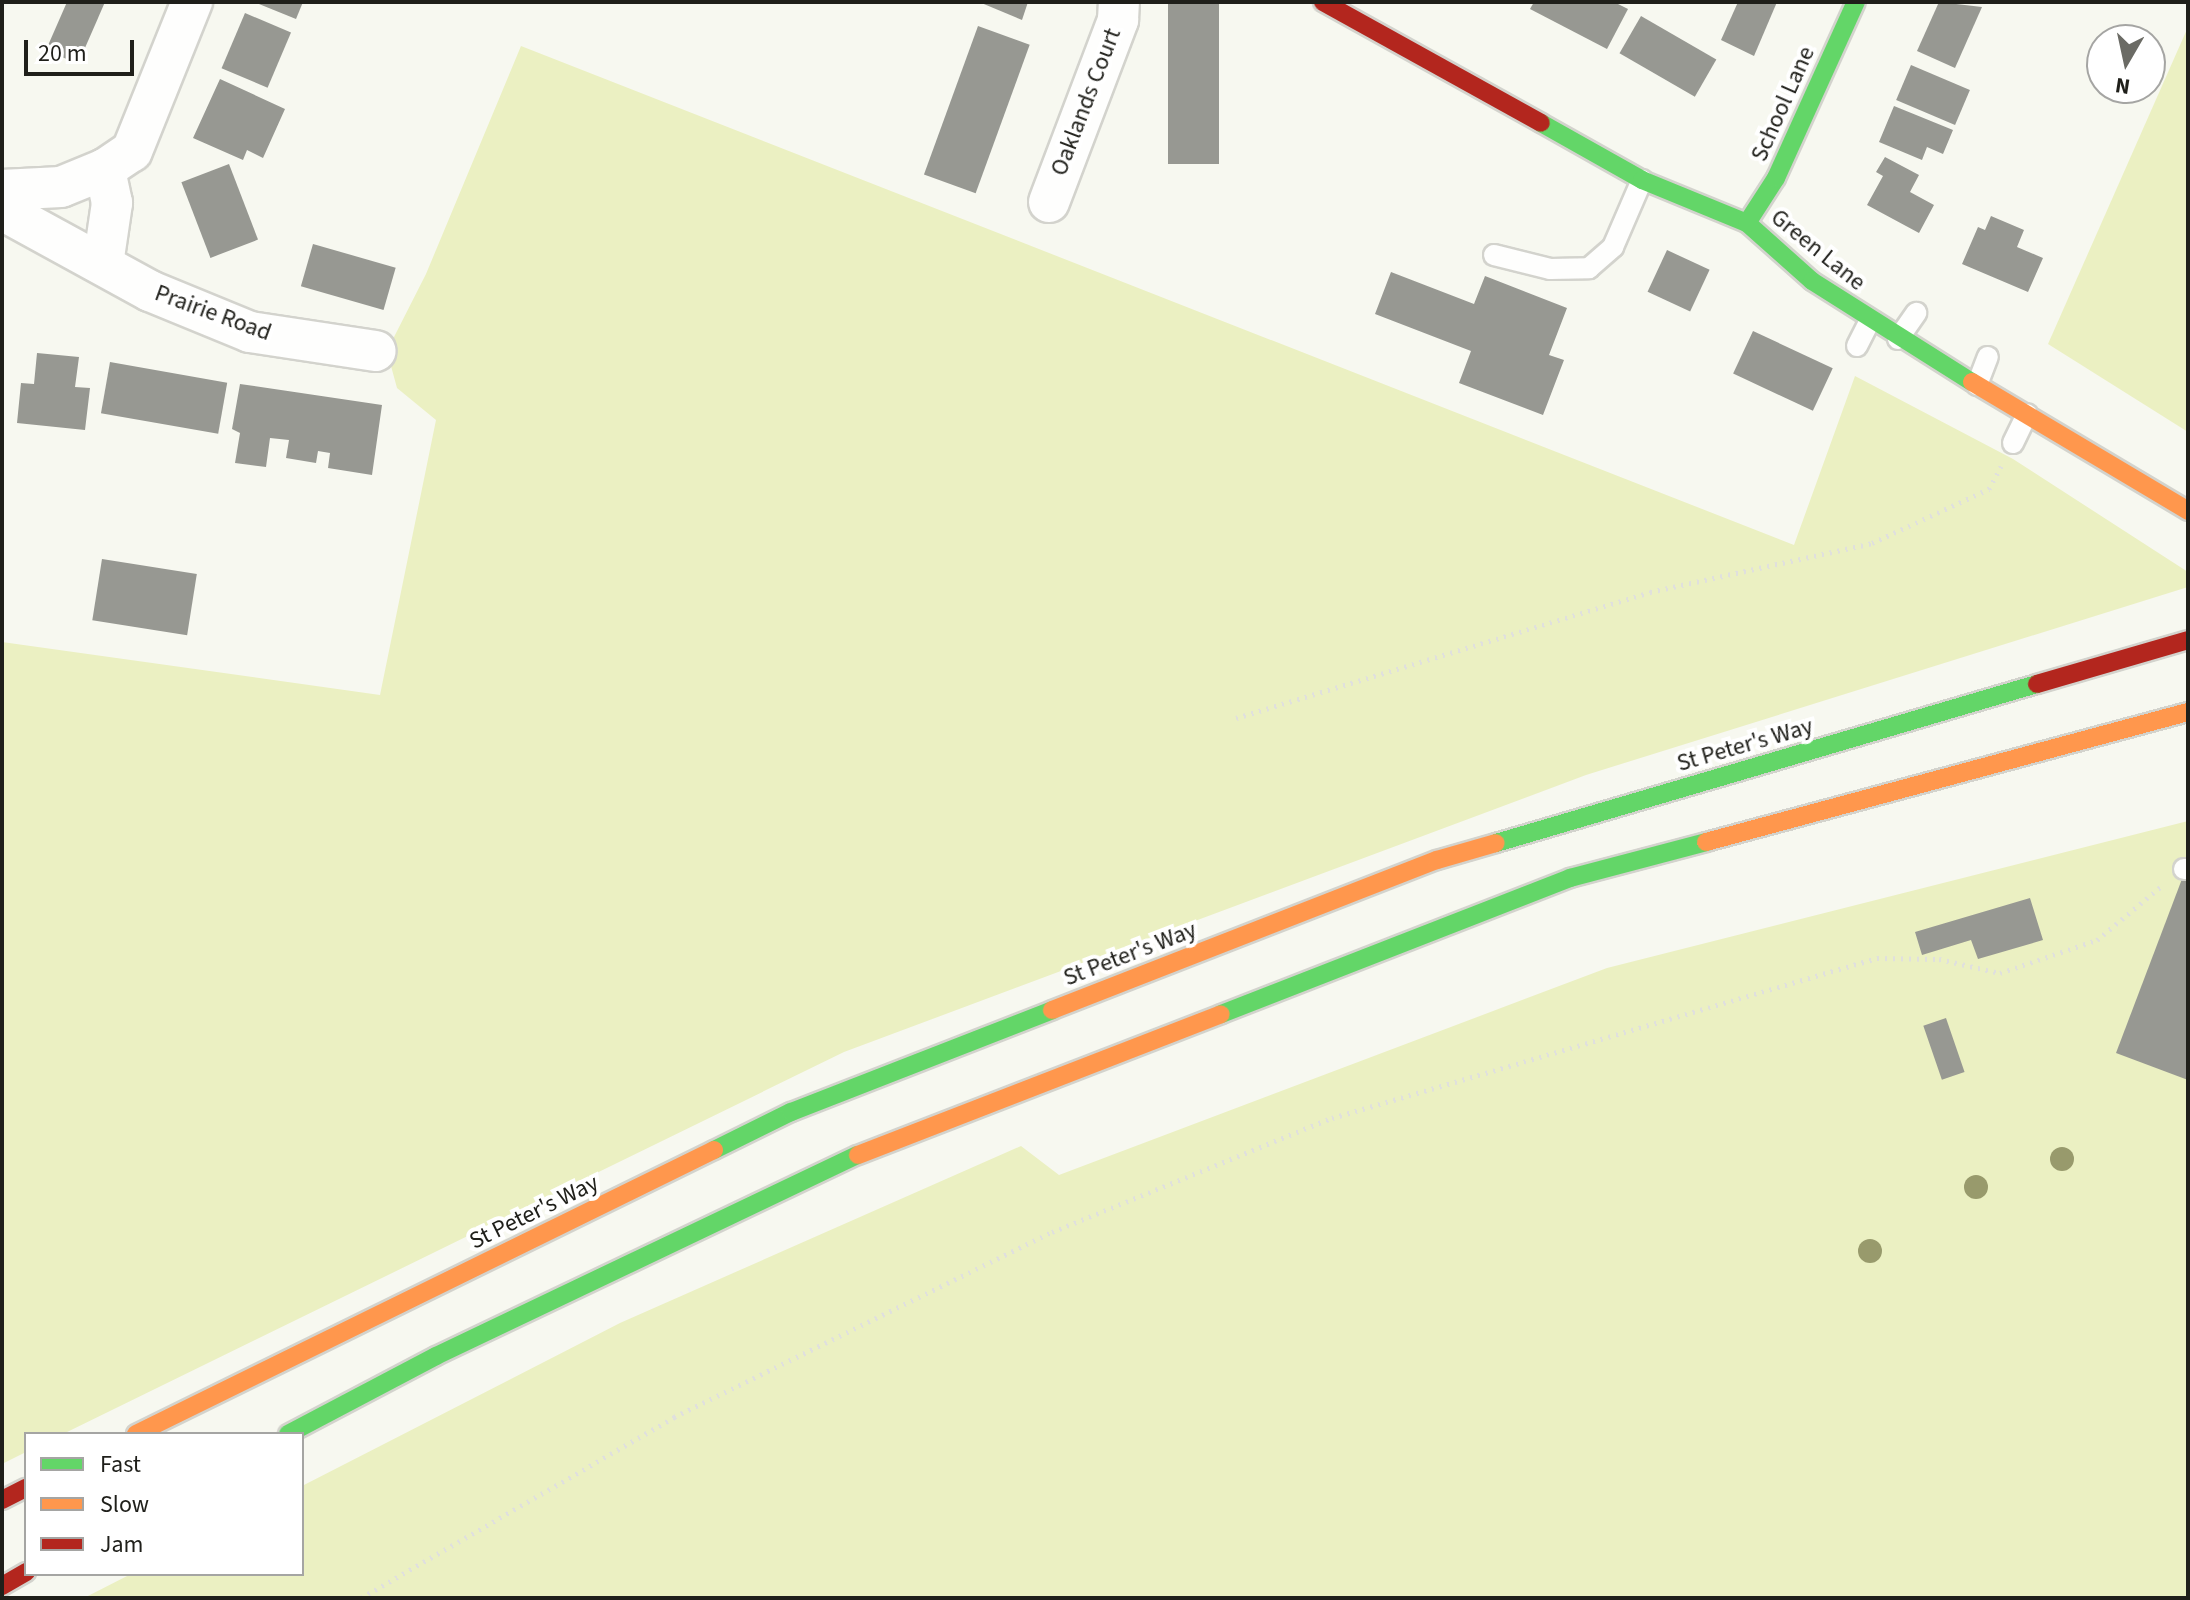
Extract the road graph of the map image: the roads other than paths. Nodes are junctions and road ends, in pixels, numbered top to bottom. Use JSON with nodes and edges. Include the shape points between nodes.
{"nodes":[{"id":1,"x":192,"y":2,"type":"edge"},
{"id":2,"x":1119,"y":2,"type":"edge"},
{"id":3,"x":1323,"y":2,"type":"edge"},
{"id":4,"x":1856,"y":2,"type":"edge"},
{"id":5,"x":105,"y":169,"type":"junction"},
{"id":6,"x":1642,"y":180,"type":"junction"},
{"id":7,"x":2,"y":190,"type":"edge"},
{"id":8,"x":1049,"y":202,"type":"dead end"},
{"id":9,"x":2,"y":210,"type":"edge"},
{"id":10,"x":1747,"y":223,"type":"junction"},
{"id":11,"x":1494,"y":255,"type":"dead end"},
{"id":12,"x":103,"y":264,"type":"junction"},
{"id":13,"x":1916,"y":313,"type":"dead end"},
{"id":14,"x":1870,"y":321,"type":"junction"},
{"id":15,"x":1898,"y":339,"type":"junction"},
{"id":16,"x":1857,"y":346,"type":"dead end"},
{"id":17,"x":376,"y":351,"type":"dead end"},
{"id":18,"x":1988,"y":357,"type":"dead end"},
{"id":19,"x":1977,"y":385,"type":"junction"},
{"id":20,"x":2027,"y":414,"type":"junction"},
{"id":21,"x":2013,"y":443,"type":"road end"},
{"id":22,"x":2188,"y":511,"type":"edge"},
{"id":23,"x":2186,"y":640,"type":"edge"},
{"id":24,"x":2188,"y":712,"type":"edge"},
{"id":25,"x":140,"y":1432,"type":"edge"},
{"id":26,"x":292,"y":1432,"type":"edge"},
{"id":27,"x":24,"y":1489,"type":"edge"},
{"id":28,"x":2,"y":1500,"type":"edge"},
{"id":29,"x":24,"y":1573,"type":"edge"},
{"id":30,"x":2,"y":1586,"type":"edge"}],
"edges":[{"from":1,"to":5,"type":"street","via":[[132,151]]},
{"from":2,"to":8,"type":"street","name":"Oaklands Court","via":[[1118,20]]},
{"from":3,"to":6,"type":"main road","name":"Green Lane"},
{"from":4,"to":10,"type":"main road","name":"School Lane","via":[[1776,178]]},
{"from":5,"to":7,"type":"street","via":[[61,187]]},
{"from":5,"to":12,"type":"street","via":[[112,203]]},
{"from":6,"to":10,"type":"main road","name":"Green Lane"},
{"from":6,"to":11,"type":"lane","via":[[1613,247],[1589,268],[1550,269]]},
{"from":9,"to":12,"type":"street","name":"Prairie Road"},
{"from":10,"to":14,"type":"main road","name":"Green Lane","via":[[1812,281]]},
{"from":12,"to":17,"type":"street","name":"Prairie Road","via":[[150,291],[250,332]]},
{"from":13,"to":15,"type":"lane"},
{"from":14,"to":15,"type":"main road","name":"Green Lane"},
{"from":14,"to":16,"type":"lane"},
{"from":15,"to":19,"type":"main road","name":"Green Lane"},
{"from":18,"to":19,"type":"lane"},
{"from":19,"to":20,"type":"main road","name":"Green Lane"},
{"from":20,"to":21,"type":"lane"},
{"from":20,"to":22,"type":"main road","name":"Green Lane"},
{"from":23,"to":25,"type":"main road","name":"St Peter's Way","via":[[1423,866],[791,1112]]},
{"from":24,"to":26,"type":"main road","via":[[1570,878],[828,1167],[436,1356]]},
{"from":27,"to":28,"type":"main road"},
{"from":29,"to":30,"type":"main road"}]}
